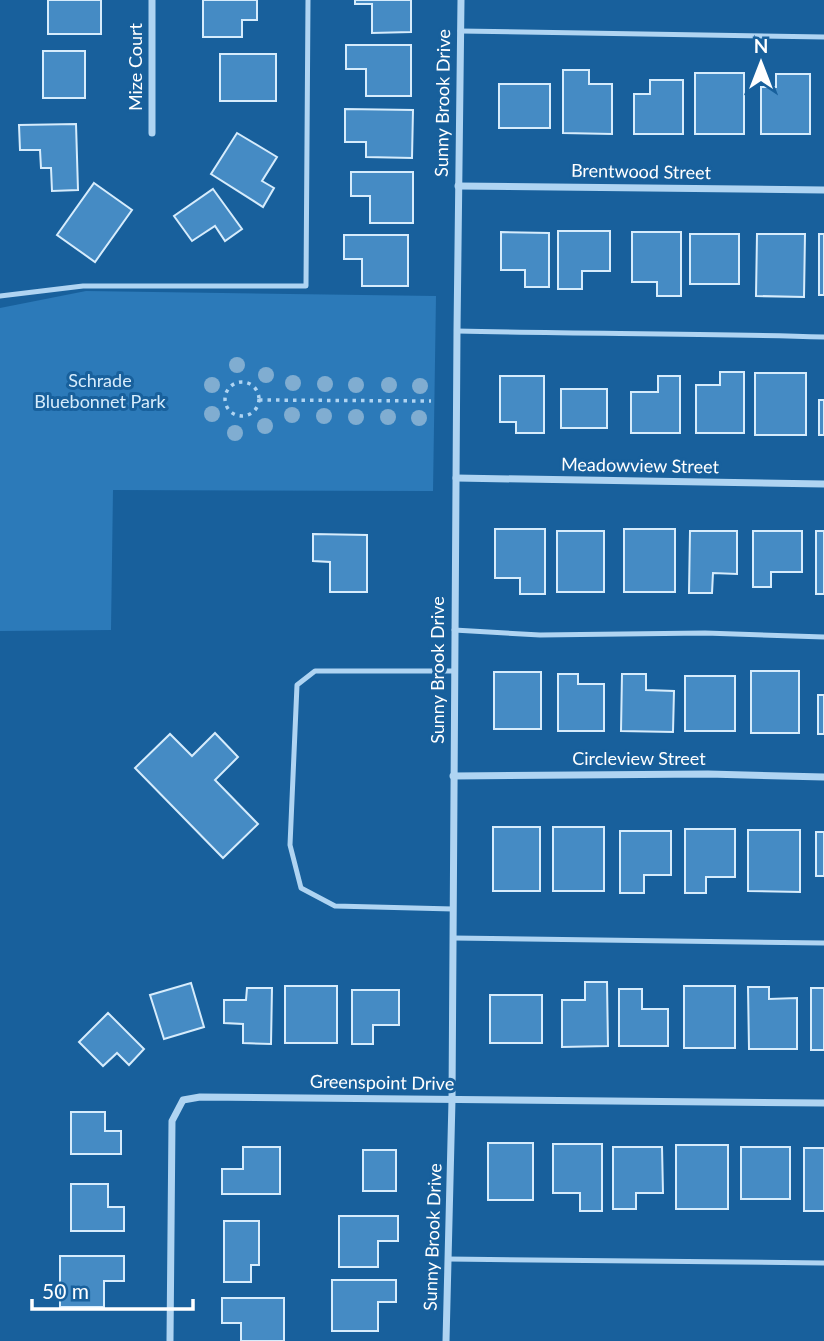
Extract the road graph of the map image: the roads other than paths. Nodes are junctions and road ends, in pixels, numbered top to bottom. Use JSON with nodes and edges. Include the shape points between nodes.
{"nodes":[{"id":1,"x":152,"y":0,"type":"edge"},
{"id":2,"x":309,"y":0,"type":"edge"},
{"id":3,"x":461,"y":0,"type":"edge"},
{"id":4,"x":460,"y":31,"type":"junction"},
{"id":5,"x":824,"y":37,"type":"edge"},
{"id":6,"x":152,"y":133,"type":"dead end"},
{"id":7,"x":458,"y":186,"type":"junction"},
{"id":8,"x":824,"y":190,"type":"edge"},
{"id":9,"x":0,"y":296,"type":"edge"},
{"id":10,"x":457,"y":331,"type":"junction"},
{"id":11,"x":824,"y":337,"type":"edge"},
{"id":12,"x":456,"y":478,"type":"junction"},
{"id":13,"x":824,"y":485,"type":"edge"},
{"id":14,"x":454,"y":630,"type":"junction"},
{"id":15,"x":824,"y":637,"type":"edge"},
{"id":16,"x":454,"y":671,"type":"junction"},
{"id":17,"x":453,"y":776,"type":"junction"},
{"id":18,"x":824,"y":777,"type":"edge"},
{"id":19,"x":453,"y":909,"type":"junction"},
{"id":20,"x":453,"y":937,"type":"junction"},
{"id":21,"x":824,"y":943,"type":"edge"},
{"id":22,"x":452,"y":1100,"type":"junction"},
{"id":23,"x":824,"y":1103,"type":"edge"},
{"id":24,"x":448,"y":1259,"type":"junction"},
{"id":25,"x":824,"y":1264,"type":"edge"},
{"id":26,"x":170,"y":1341,"type":"edge"},
{"id":27,"x":446,"y":1341,"type":"edge"}],
"edges":[{"from":1,"to":6,"type":"street","name":"Mize Court"},
{"from":2,"to":9,"type":"lane","via":[[306,286],[83,286]]},
{"from":3,"to":4,"type":"street","name":"Sunny Brook Drive"},
{"from":4,"to":5,"type":"lane"},
{"from":4,"to":7,"type":"street","name":"Sunny Brook Drive"},
{"from":7,"to":8,"type":"street","name":"Brentwood Street"},
{"from":7,"to":10,"type":"street","name":"Sunny Brook Drive"},
{"from":10,"to":11,"type":"lane"},
{"from":10,"to":12,"type":"street","name":"Sunny Brook Drive"},
{"from":12,"to":13,"type":"street","name":"Meadowview Street"},
{"from":12,"to":14,"type":"street","name":"Sunny Brook Drive"},
{"from":14,"to":15,"type":"lane"},
{"from":14,"to":16,"type":"street","name":"Sunny Brook Drive"},
{"from":16,"to":17,"type":"street","name":"Sunny Brook Drive"},
{"from":16,"to":19,"type":"lane","via":[[315,671],[297,685],[290,845],[301,888],[335,906]]},
{"from":17,"to":18,"type":"street","name":"Circleview Street"},
{"from":17,"to":19,"type":"street","name":"Sunny Brook Drive"},
{"from":19,"to":20,"type":"street","name":"Sunny Brook Drive"},
{"from":20,"to":21,"type":"lane"},
{"from":20,"to":22,"type":"street","name":"Sunny Brook Drive"},
{"from":22,"to":23,"type":"street","name":"Greenspoint Drive"},
{"from":22,"to":24,"type":"street","name":"Sunny Brook Drive"},
{"from":22,"to":26,"type":"street","name":"Greenspoint Drive","via":[[183,1100],[172,1121]]},
{"from":24,"to":25,"type":"lane"},
{"from":24,"to":27,"type":"street","name":"Sunny Brook Drive"}]}
